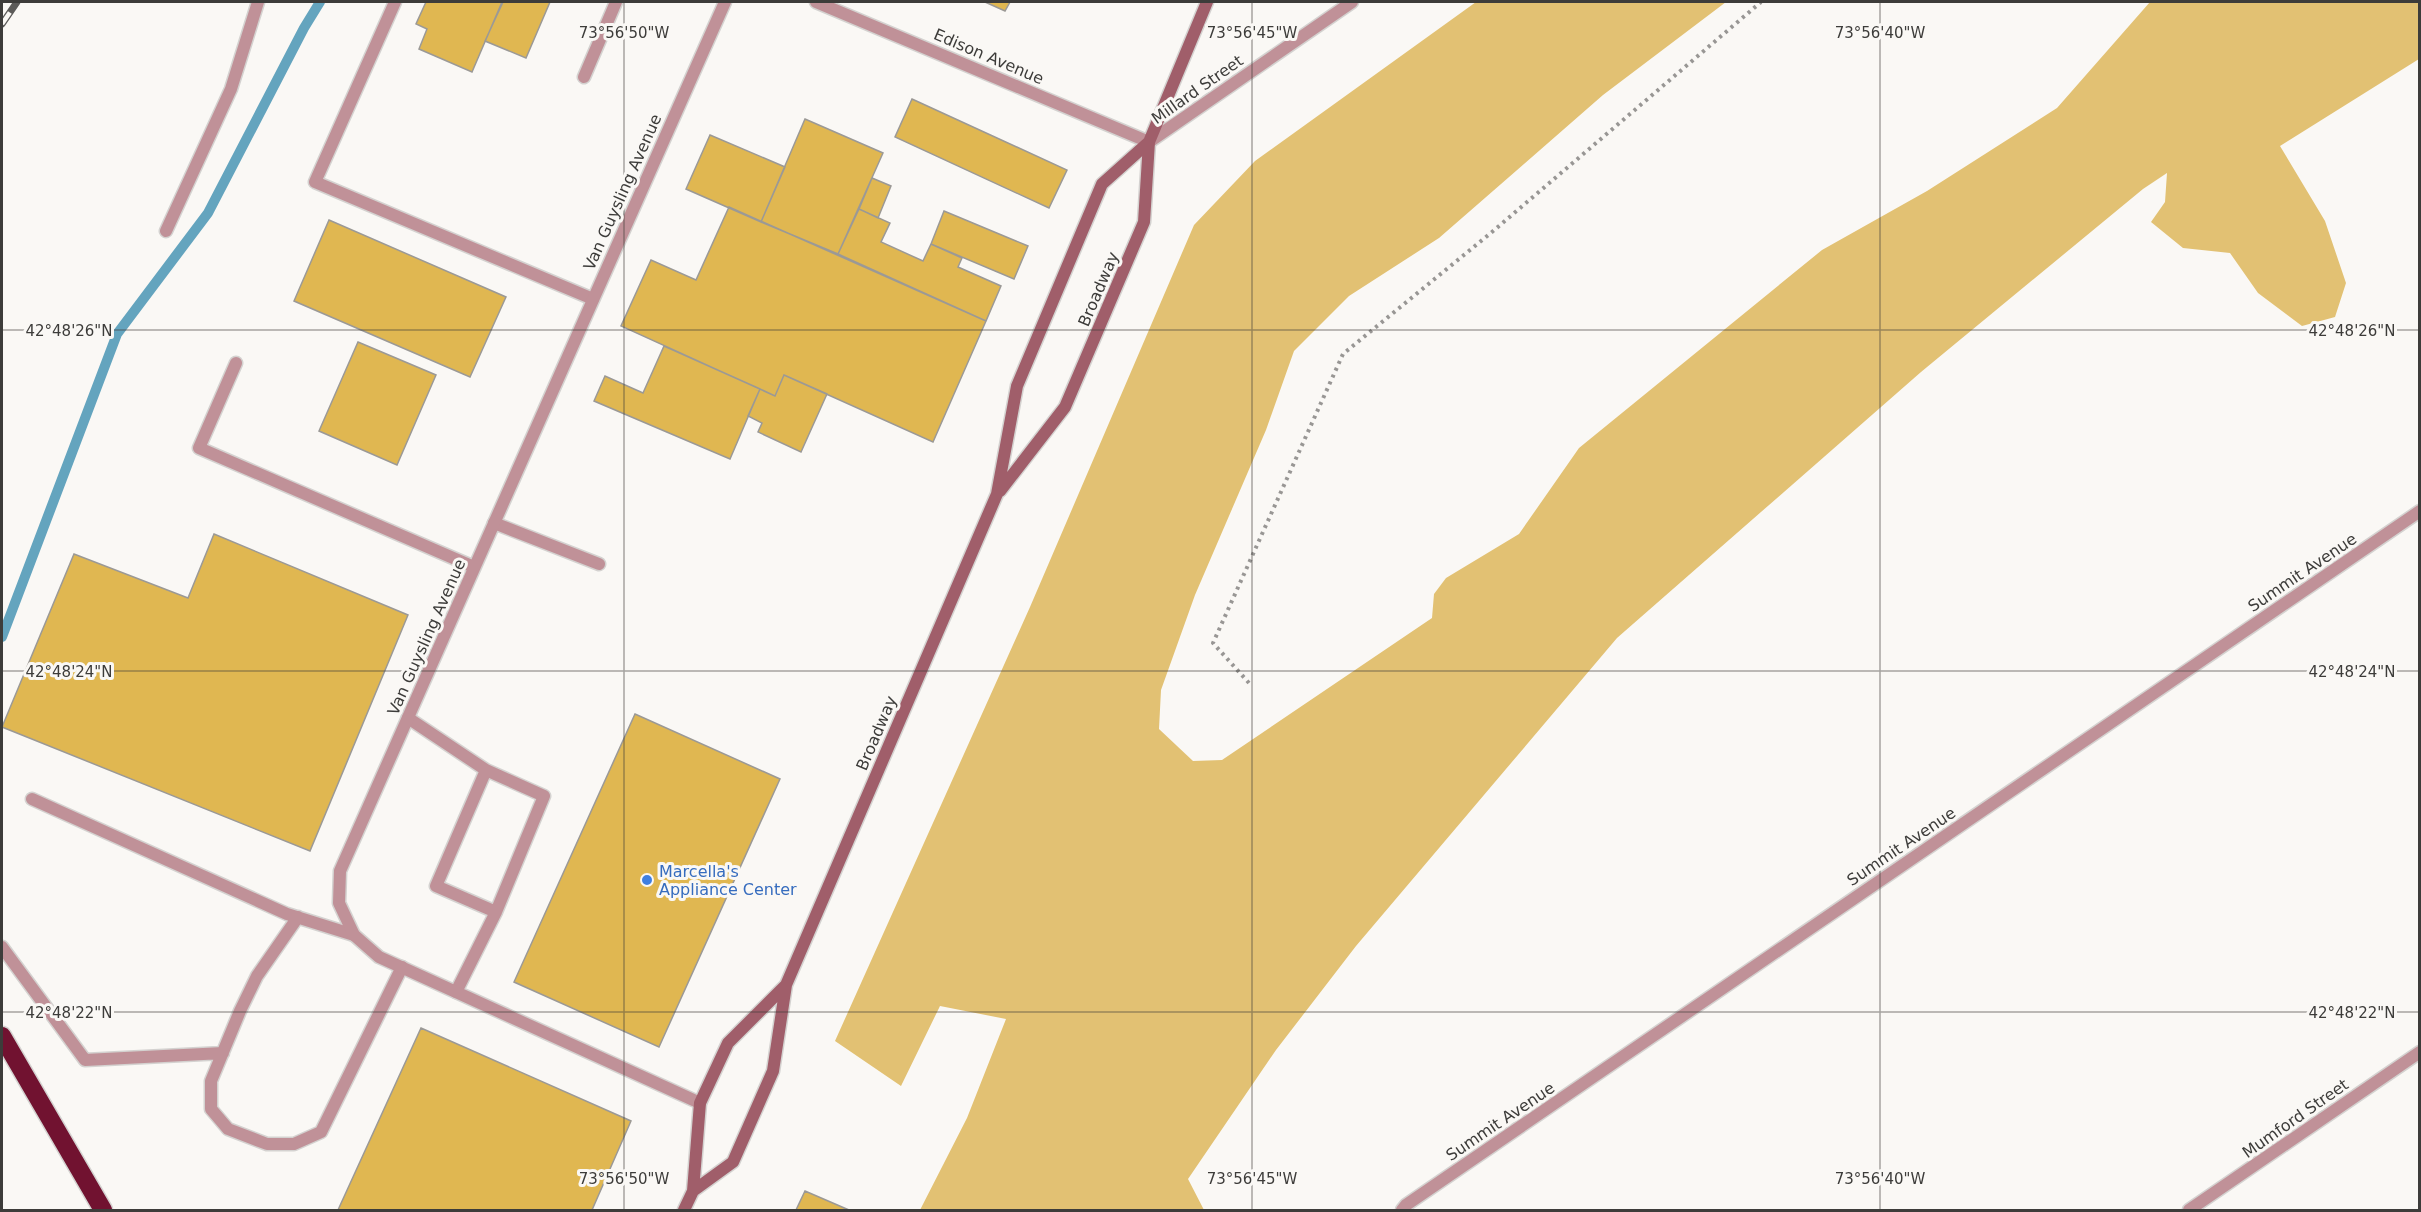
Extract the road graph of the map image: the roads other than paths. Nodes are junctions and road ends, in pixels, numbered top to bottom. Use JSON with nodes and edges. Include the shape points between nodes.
{"nodes":[{"id":1,"x":258,"y":2,"type":"edge"},
{"id":2,"x":395,"y":2,"type":"edge"},
{"id":3,"x":616,"y":2,"type":"edge"},
{"id":4,"x":725,"y":2,"type":"edge"},
{"id":5,"x":816,"y":2,"type":"edge"},
{"id":6,"x":1207,"y":2,"type":"edge"},
{"id":7,"x":1352,"y":2,"type":"edge"},
{"id":8,"x":584,"y":77,"type":"dead end"},
{"id":9,"x":1149,"y":142,"type":"junction"},
{"id":10,"x":166,"y":231,"type":"dead end"},
{"id":11,"x":593,"y":299,"type":"junction"},
{"id":12,"x":236,"y":363,"type":"dead end"},
{"id":13,"x":997,"y":494,"type":"junction"},
{"id":14,"x":2417,"y":517,"type":"edge"},
{"id":15,"x":494,"y":523,"type":"junction"},
{"id":16,"x":599,"y":564,"type":"dead end"},
{"id":17,"x":474,"y":567,"type":"junction"},
{"id":18,"x":408,"y":718,"type":"junction"},
{"id":19,"x":486,"y":770,"type":"junction"},
{"id":20,"x":32,"y":799,"type":"dead end"},
{"id":21,"x":496,"y":912,"type":"junction"},
{"id":22,"x":298,"y":917,"type":"junction"},
{"id":23,"x":354,"y":934,"type":"junction"},
{"id":24,"x":2,"y":947,"type":"edge"},
{"id":25,"x":402,"y":967,"type":"junction"},
{"id":26,"x":786,"y":986,"type":"junction"},
{"id":27,"x":456,"y":992,"type":"junction"},
{"id":28,"x":2,"y":1036,"type":"edge"},
{"id":29,"x":2420,"y":1052,"type":"edge"},
{"id":30,"x":223,"y":1053,"type":"junction"},
{"id":31,"x":700,"y":1103,"type":"junction"},
{"id":32,"x":693,"y":1191,"type":"junction"},
{"id":33,"x":102,"y":1210,"type":"edge"},
{"id":34,"x":684,"y":1210,"type":"edge"},
{"id":35,"x":1402,"y":1210,"type":"edge"},
{"id":36,"x":2189,"y":1210,"type":"edge"}],
"edges":[{"from":1,"to":10,"type":"street","via":[[231,89]]},
{"from":2,"to":11,"type":"street","via":[[315,182]]},
{"from":3,"to":8,"type":"street"},
{"from":4,"to":11,"type":"street","name":"Van Guysling Avenue"},
{"from":5,"to":9,"type":"street","name":"Edison Avenue"},
{"from":6,"to":9,"type":"main road","name":"Broadway"},
{"from":7,"to":9,"type":"street","name":"Millard Street"},
{"from":9,"to":13,"type":"main road","name":"Broadway","via":[[1144,222],[1065,407]]},
{"from":9,"to":13,"type":"main road","name":"Broadway","via":[[1102,184],[1017,386]]},
{"from":11,"to":15,"type":"street","name":"Van Guysling Avenue"},
{"from":12,"to":17,"type":"street","via":[[199,448]]},
{"from":13,"to":26,"type":"main road","name":"Broadway"},
{"from":14,"to":35,"type":"street","name":"Summit Avenue"},
{"from":15,"to":16,"type":"street"},
{"from":15,"to":17,"type":"street","name":"Van Guysling Avenue"},
{"from":17,"to":18,"type":"street","name":"Van Guysling Avenue"},
{"from":18,"to":19,"type":"street"},
{"from":18,"to":23,"type":"street","name":"Van Guysling Avenue","via":[[340,871],[339,903]]},
{"from":19,"to":21,"type":"street","via":[[544,796]]},
{"from":19,"to":21,"type":"street","via":[[436,886]]},
{"from":20,"to":22,"type":"street"},
{"from":21,"to":27,"type":"street"},
{"from":22,"to":23,"type":"street"},
{"from":22,"to":30,"type":"street","via":[[257,976]]},
{"from":23,"to":25,"type":"street","name":"Van Guysling Avenue","via":[[379,957]]},
{"from":24,"to":30,"type":"street","via":[[85,1060]]},
{"from":25,"to":27,"type":"street","name":"Van Guysling Avenue"},
{"from":25,"to":30,"type":"street","via":[[321,1132],[294,1144],[267,1144],[228,1128],[211,1110],[211,1081]]},
{"from":26,"to":31,"type":"main road","name":"Broadway","via":[[728,1043]]},
{"from":26,"to":32,"type":"main road","name":"Broadway","via":[[773,1071],[733,1162]]},
{"from":27,"to":31,"type":"street","name":"Van Guysling Avenue"},
{"from":28,"to":33,"type":"highway"},
{"from":29,"to":36,"type":"street","name":"Mumford Street"},
{"from":31,"to":32,"type":"main road","name":"Broadway"},
{"from":32,"to":34,"type":"main road","name":"Broadway"}]}
